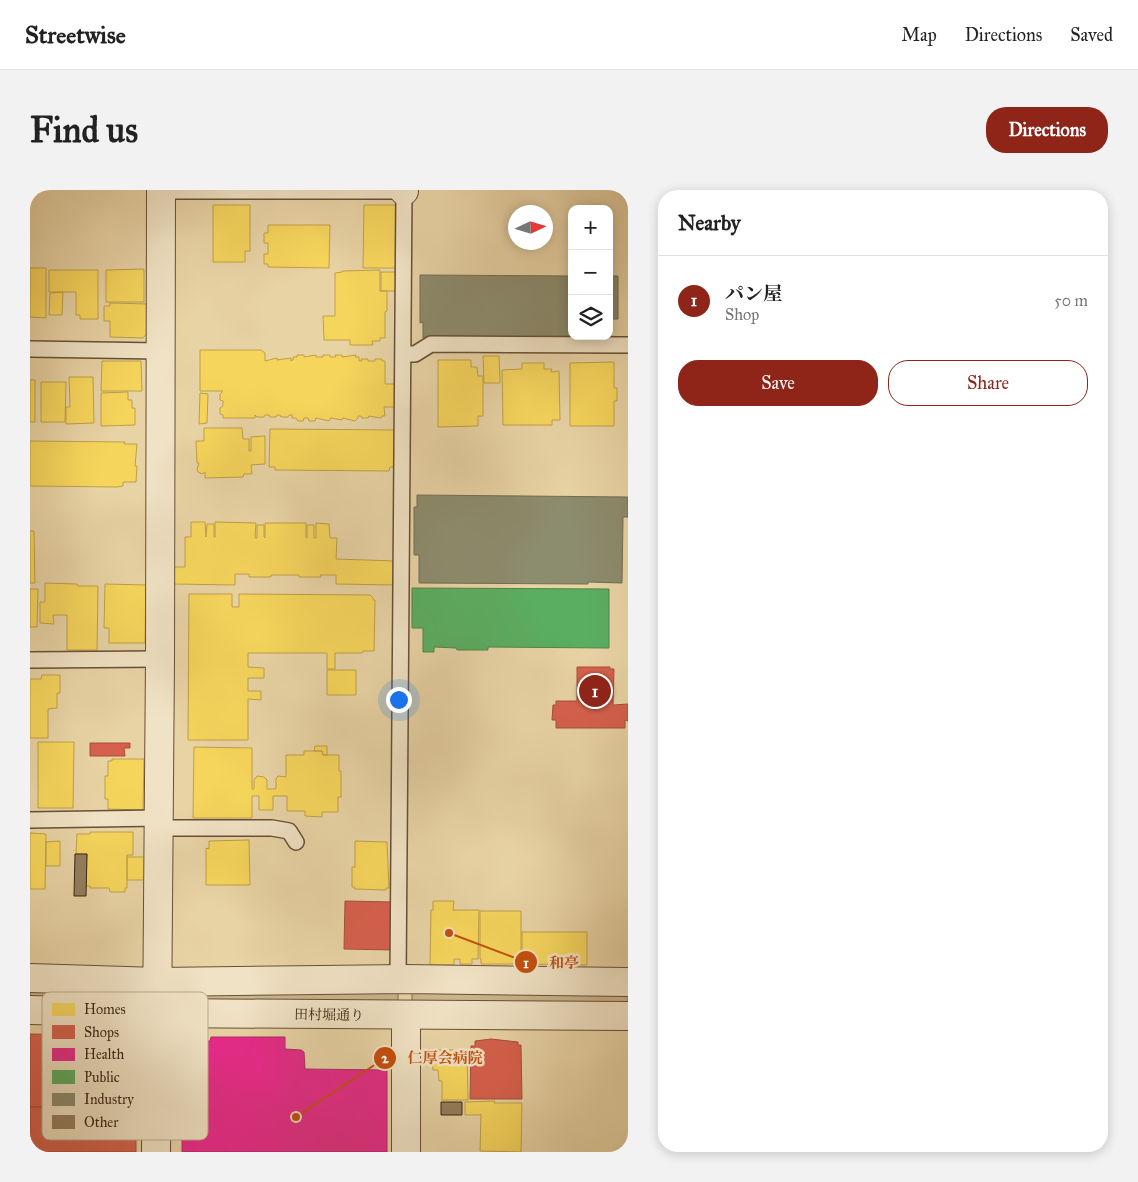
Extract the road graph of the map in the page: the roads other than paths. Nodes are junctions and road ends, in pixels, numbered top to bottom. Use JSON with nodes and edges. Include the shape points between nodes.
{"nodes":[{"id":1,"x":161,"y":191,"type":"edge"},
{"id":2,"x":404,"y":191,"type":"edge"},
{"id":3,"x":628,"y":346,"type":"edge"},
{"id":4,"x":30,"y":349,"type":"edge"},
{"id":5,"x":160,"y":351,"type":"junction"},
{"id":6,"x":403,"y":354,"type":"junction"},
{"id":7,"x":30,"y":660,"type":"edge"},
{"id":8,"x":160,"y":660,"type":"junction"},
{"id":9,"x":30,"y":820,"type":"edge"},
{"id":10,"x":159,"y":823,"type":"junction"},
{"id":11,"x":296,"y":842,"type":"dead end"},
{"id":12,"x":30,"y":978,"type":"edge"},
{"id":13,"x":398,"y":979,"type":"junction"},
{"id":14,"x":158,"y":982,"type":"junction"},
{"id":15,"x":628,"y":982,"type":"edge"},
{"id":16,"x":157,"y":992,"type":"edge"},
{"id":17,"x":208,"y":1013,"type":"edge"},
{"id":18,"x":406,"y":1015,"type":"junction"},
{"id":19,"x":628,"y":1016,"type":"edge"},
{"id":20,"x":406,"y":1152,"type":"edge"}],
"edges":[{"from":1,"to":2,"type":"lane"},
{"from":1,"to":5,"type":"street"},
{"from":2,"to":6,"type":"lane"},
{"from":3,"to":6,"type":"lane","via":[[430,344],[415,354]]},
{"from":4,"to":5,"type":"lane"},
{"from":5,"to":8,"type":"street"},
{"from":6,"to":13,"type":"lane"},
{"from":7,"to":8,"type":"lane"},
{"from":8,"to":10,"type":"street"},
{"from":9,"to":10,"type":"lane"},
{"from":10,"to":11,"type":"lane","via":[[272,828],[289,831]]},
{"from":10,"to":14,"type":"street"},
{"from":12,"to":14,"type":"street"},
{"from":13,"to":14,"type":"street"},
{"from":13,"to":15,"type":"street"},
{"from":14,"to":16,"type":"street"},
{"from":17,"to":18,"type":"street","name":"田村堀通り"},
{"from":18,"to":19,"type":"street","name":"田村堀通り"},
{"from":18,"to":20,"type":"street"}]}
